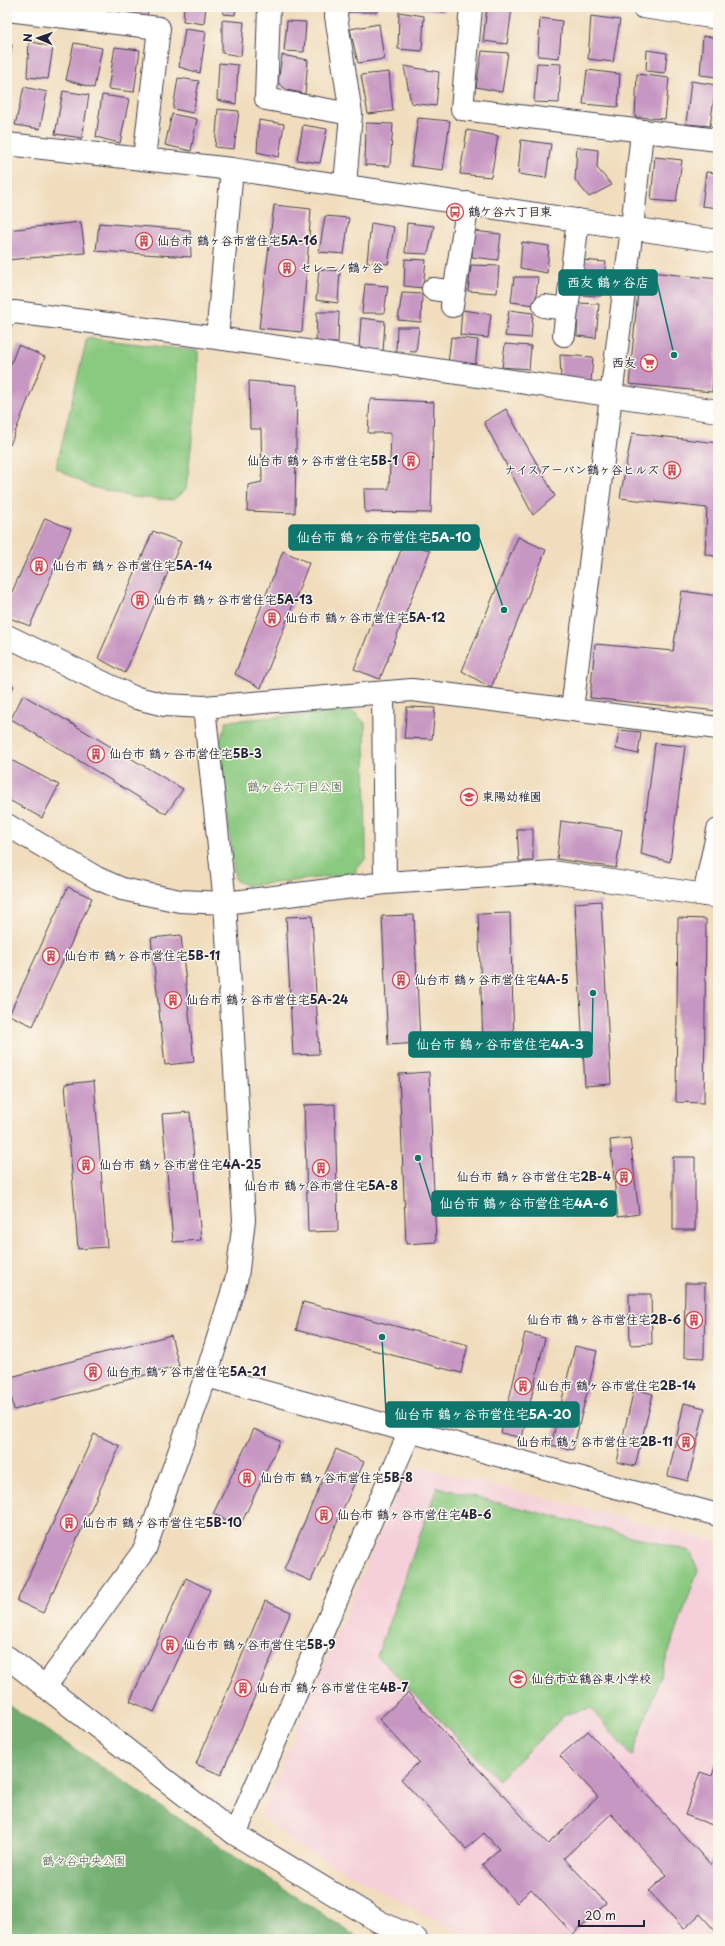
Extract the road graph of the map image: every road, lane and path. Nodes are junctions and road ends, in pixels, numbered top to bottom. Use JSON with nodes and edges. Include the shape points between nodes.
{"nodes":[{"id":1,"x":269,"y":7,"type":"edge"},
{"id":2,"x":337,"y":7,"type":"edge"},
{"id":3,"x":471,"y":7,"type":"edge"},
{"id":4,"x":643,"y":7,"type":"edge"},
{"id":5,"x":7,"y":10,"type":"edge"},
{"id":6,"x":718,"y":18,"type":"edge"},
{"id":7,"x":351,"y":114,"type":"junction"},
{"id":8,"x":642,"y":132,"type":"junction"},
{"id":9,"x":718,"y":140,"type":"edge"},
{"id":10,"x":7,"y":144,"type":"edge"},
{"id":11,"x":144,"y":159,"type":"junction"},
{"id":12,"x":232,"y":169,"type":"junction"},
{"id":13,"x":345,"y":185,"type":"junction"},
{"id":14,"x":468,"y":203,"type":"junction"},
{"id":15,"x":578,"y":220,"type":"junction"},
{"id":16,"x":632,"y":228,"type":"junction"},
{"id":17,"x":718,"y":241,"type":"edge"},
{"id":18,"x":433,"y":290,"type":"dead end"},
{"id":19,"x":544,"y":306,"type":"dead end"},
{"id":20,"x":567,"y":309,"type":"junction"},
{"id":21,"x":7,"y":314,"type":"edge"},
{"id":22,"x":564,"y":335,"type":"dead end"},
{"id":23,"x":217,"y":338,"type":"junction"},
{"id":24,"x":611,"y":396,"type":"junction"},
{"id":25,"x":718,"y":411,"type":"edge"},
{"id":26,"x":7,"y":636,"type":"edge"},
{"id":27,"x":382,"y":693,"type":"junction"},
{"id":28,"x":204,"y":707,"type":"junction"},
{"id":29,"x":572,"y":709,"type":"junction"},
{"id":30,"x":718,"y":728,"type":"edge"},
{"id":31,"x":7,"y":825,"type":"edge"},
{"id":32,"x":718,"y":830,"type":"edge"},
{"id":33,"x":385,"y":883,"type":"junction"},
{"id":34,"x":711,"y":896,"type":"edge"},
{"id":35,"x":225,"y":903,"type":"junction"},
{"id":36,"x":206,"y":1376,"type":"junction"},
{"id":37,"x":410,"y":1431,"type":"junction"},
{"id":38,"x":718,"y":1515,"type":"edge"},
{"id":39,"x":7,"y":1657,"type":"edge"},
{"id":40,"x":45,"y":1687,"type":"junction"},
{"id":41,"x":235,"y":1834,"type":"junction"},
{"id":42,"x":416,"y":1939,"type":"edge"}],
"edges":[{"from":1,"to":7,"type":"street","via":[[266,100]]},
{"from":2,"to":7,"type":"street","via":[[336,16]]},
{"from":3,"to":8,"type":"street","via":[[462,109]]},
{"from":4,"to":6,"type":"street"},
{"from":5,"to":11,"type":"street","via":[[159,28]]},
{"from":7,"to":13,"type":"street"},
{"from":8,"to":9,"type":"street"},
{"from":8,"to":16,"type":"street"},
{"from":10,"to":11,"type":"street"},
{"from":11,"to":12,"type":"street"},
{"from":12,"to":13,"type":"street"},
{"from":12,"to":23,"type":"street"},
{"from":13,"to":14,"type":"street"},
{"from":14,"to":15,"type":"street"},
{"from":14,"to":18,"type":"street","via":[[453,299]]},
{"from":15,"to":16,"type":"street"},
{"from":15,"to":20,"type":"street"},
{"from":16,"to":17,"type":"street"},
{"from":16,"to":24,"type":"street"},
{"from":19,"to":20,"type":"street"},
{"from":20,"to":22,"type":"street"},
{"from":21,"to":23,"type":"street","via":[[14,312]]},
{"from":23,"to":24,"type":"street"},
{"from":24,"to":25,"type":"street"},
{"from":24,"to":29,"type":"street"},
{"from":26,"to":28,"type":"street","via":[[133,697],[165,705]]},
{"from":27,"to":28,"type":"street"},
{"from":27,"to":29,"type":"street","via":[[412,690]]},
{"from":27,"to":33,"type":"street"},
{"from":28,"to":35,"type":"street"},
{"from":29,"to":30,"type":"street"},
{"from":31,"to":35,"type":"street","via":[[97,878],[122,888],[180,901]]},
{"from":32,"to":34,"type":"street"},
{"from":33,"to":34,"type":"street","via":[[552,872]]},
{"from":33,"to":35,"type":"street"},
{"from":35,"to":36,"type":"street","via":[[244,1220],[237,1277]]},
{"from":36,"to":37,"type":"street"},
{"from":36,"to":40,"type":"street","via":[[145,1549]]},
{"from":37,"to":38,"type":"street"},
{"from":37,"to":41,"type":"street"},
{"from":39,"to":40,"type":"street"},
{"from":40,"to":41,"type":"street"},
{"from":41,"to":42,"type":"street","via":[[378,1921]]}]}
